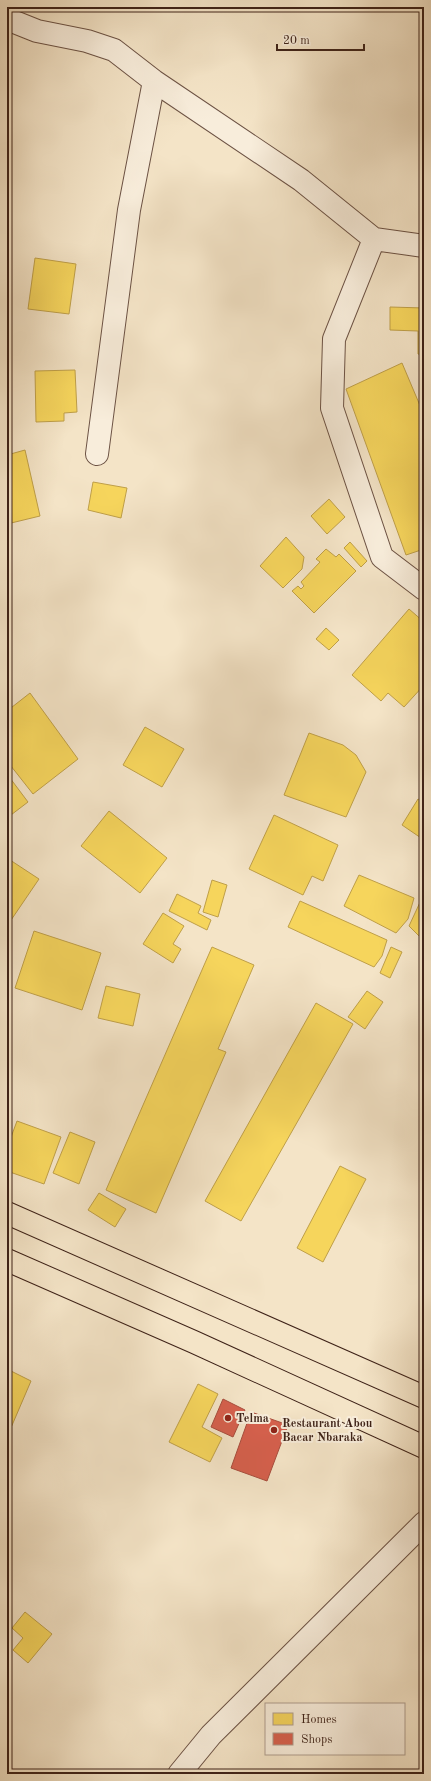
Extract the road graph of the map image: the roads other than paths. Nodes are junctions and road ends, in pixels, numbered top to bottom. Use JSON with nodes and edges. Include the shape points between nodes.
{"nodes":[{"id":1,"x":7,"y":19,"type":"edge"},
{"id":2,"x":154,"y":81,"type":"junction"},
{"id":3,"x":374,"y":239,"type":"junction"},
{"id":4,"x":424,"y":246,"type":"edge"},
{"id":5,"x":97,"y":454,"type":"dead end"},
{"id":6,"x":424,"y":589,"type":"edge"},
{"id":7,"x":7,"y":1213,"type":"edge"},
{"id":8,"x":7,"y":1260,"type":"edge"},
{"id":9,"x":424,"y":1397,"type":"edge"},
{"id":10,"x":424,"y":1447,"type":"edge"},
{"id":11,"x":424,"y":1523,"type":"edge"},
{"id":12,"x":179,"y":1774,"type":"edge"}],
"edges":[{"from":1,"to":2,"type":"street","via":[[37,31],[88,41],[114,50]]},
{"from":2,"to":3,"type":"street","via":[[300,180]]},
{"from":2,"to":5,"type":"street","via":[[129,210]]},
{"from":3,"to":4,"type":"street"},
{"from":3,"to":6,"type":"street","via":[[334,339],[332,408],[382,557]]},
{"from":7,"to":9,"type":"main road"},
{"from":8,"to":10,"type":"main road"},
{"from":11,"to":12,"type":"street","via":[[210,1735]]}]}
